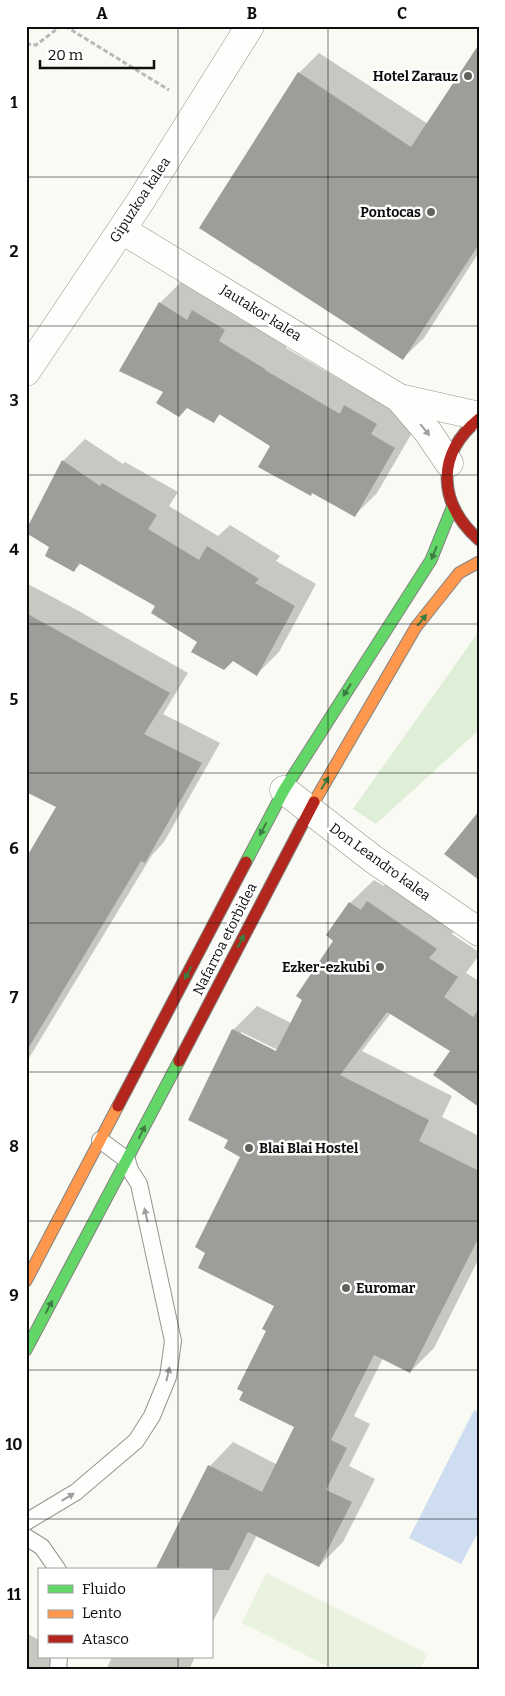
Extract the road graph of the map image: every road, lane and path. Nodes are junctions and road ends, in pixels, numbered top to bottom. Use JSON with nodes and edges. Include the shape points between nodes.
{"nodes":[{"id":1,"x":61,"y":26,"type":"edge"},
{"id":2,"x":65,"y":26,"type":"edge"},
{"id":3,"x":250,"y":26,"type":"edge"},
{"id":4,"x":26,"y":44,"type":"edge"},
{"id":5,"x":174,"y":92,"type":"dead end"},
{"id":6,"x":122,"y":230,"type":"junction"},
{"id":7,"x":26,"y":372,"type":"edge"},
{"id":8,"x":399,"y":398,"type":"junction"},
{"id":9,"x":479,"y":417,"type":"edge"},
{"id":10,"x":449,"y":463,"type":"junction"},
{"id":11,"x":452,"y":508,"type":"junction"},
{"id":12,"x":479,"y":540,"type":"edge"},
{"id":13,"x":479,"y":562,"type":"edge"},
{"id":14,"x":284,"y":790,"type":"junction"},
{"id":15,"x":309,"y":810,"type":"junction"},
{"id":16,"x":479,"y":932,"type":"edge"},
{"id":17,"x":100,"y":1140,"type":"junction"},
{"id":18,"x":127,"y":1160,"type":"junction"},
{"id":19,"x":26,"y":1281,"type":"edge"},
{"id":20,"x":26,"y":1350,"type":"edge"},
{"id":21,"x":26,"y":1522,"type":"edge"},
{"id":22,"x":26,"y":1537,"type":"edge"},
{"id":23,"x":57,"y":1568,"type":"edge"}],
"edges":[{"from":1,"to":4,"type":"path","via":[[36,45]]},
{"from":2,"to":5,"type":"path"},
{"from":3,"to":6,"type":"street","name":"Gipuzkoa kalea"},
{"from":6,"to":7,"type":"street","name":"Gipuzkoa kalea"},
{"from":6,"to":8,"type":"street","name":"Jautakor kalea"},
{"from":8,"to":9,"type":"street","name":"Jautakor kalea"},
{"from":8,"to":10,"type":"street","name":"Jautakor kalea","one_way":true},
{"from":9,"to":10,"type":"highway","via":[[460,436]]},
{"from":10,"to":11,"type":"highway","via":[[447,486]]},
{"from":11,"to":12,"type":"highway","via":[[465,529]]},
{"from":11,"to":14,"type":"highway","name":"Nafarroa etorbidea","one_way":true,"via":[[431,560]]},
{"from":15,"to":13,"type":"highway","name":"Nafarroa etorbidea","one_way":true,"via":[[416,627],[459,573]]},
{"from":14,"to":15,"type":"street","name":"Don Leandro kalea"},
{"from":14,"to":17,"type":"highway","name":"Nafarroa etorbidea","one_way":true},
{"from":15,"to":16,"type":"street","name":"Don Leandro kalea"},
{"from":18,"to":15,"type":"highway","name":"Nafarroa etorbidea","one_way":true},
{"from":17,"to":18,"type":"lane"},
{"from":17,"to":19,"type":"highway","name":"Nafarroa etorbidea"},
{"from":20,"to":18,"type":"highway","name":"Nafarroa etorbidea","one_way":true},
{"from":21,"to":18,"type":"lane","one_way":true,"via":[[76,1492],[136,1441],[152,1416],[168,1376],[173,1341],[139,1184]]},
{"from":22,"to":23,"type":"lane","via":[[42,1547]]}]}
